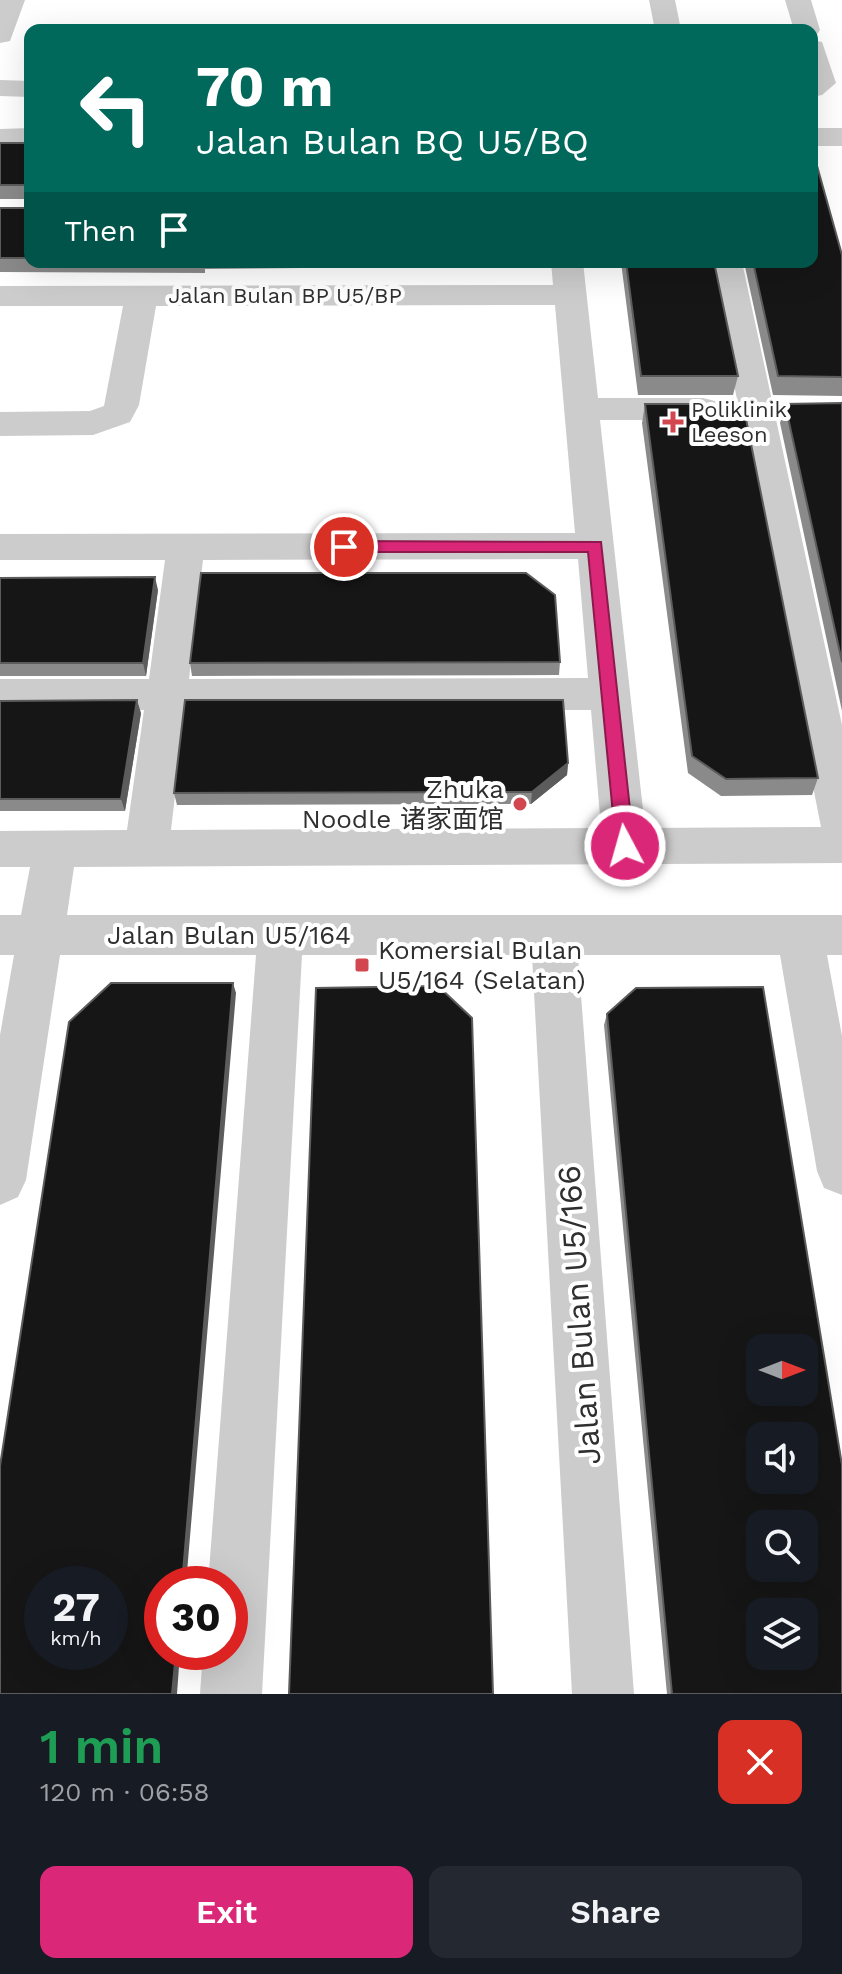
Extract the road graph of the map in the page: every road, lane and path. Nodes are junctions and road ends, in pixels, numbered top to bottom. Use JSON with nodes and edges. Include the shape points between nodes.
{"nodes":[{"id":1,"x":12,"y":0,"type":"edge"},
{"id":2,"x":662,"y":0,"type":"edge"},
{"id":3,"x":798,"y":0,"type":"edge"},
{"id":4,"x":667,"y":24,"type":"edge"},
{"id":5,"x":805,"y":24,"type":"edge"},
{"id":6,"x":0,"y":35,"type":"edge"},
{"id":7,"x":0,"y":88,"type":"edge"},
{"id":8,"x":24,"y":89,"type":"edge"},
{"id":9,"x":24,"y":137,"type":"edge"},
{"id":10,"x":829,"y":137,"type":"edge"},
{"id":11,"x":0,"y":138,"type":"edge"},
{"id":12,"x":842,"y":165,"type":"edge"},
{"id":13,"x":220,"y":268,"type":"edge"},
{"id":14,"x":728,"y":268,"type":"edge"},
{"id":15,"x":569,"y":278,"type":"edge"},
{"id":16,"x":0,"y":296,"type":"edge"},
{"id":17,"x":141,"y":296,"type":"junction"},
{"id":18,"x":217,"y":296,"type":"junction"},
{"id":19,"x":582,"y":409,"type":"junction"},
{"id":20,"x":770,"y":409,"type":"junction"},
{"id":21,"x":0,"y":424,"type":"edge"},
{"id":22,"x":596,"y":546,"type":"junction"},
{"id":23,"x":0,"y":547,"type":"edge"},
{"id":24,"x":186,"y":547,"type":"junction"},
{"id":25,"x":611,"y":694,"type":"junction"},
{"id":26,"x":0,"y":695,"type":"edge"},
{"id":27,"x":167,"y":695,"type":"junction"},
{"id":28,"x":842,"y":826,"type":"edge"},
{"id":29,"x":842,"y":845,"type":"edge"},
{"id":30,"x":625,"y":846,"type":"junction"},
{"id":31,"x":55,"y":848,"type":"junction"},
{"id":32,"x":147,"y":848,"type":"junction"},
{"id":33,"x":0,"y":849,"type":"edge"},
{"id":34,"x":21,"y":935,"type":"edge"},
{"id":35,"x":280,"y":935,"type":"junction"},
{"id":36,"x":554,"y":935,"type":"junction"},
{"id":37,"x":821,"y":935,"type":"edge"},
{"id":38,"x":842,"y":1171,"type":"edge"},
{"id":39,"x":0,"y":1180,"type":"edge"},
{"id":40,"x":231,"y":1694,"type":"edge"},
{"id":41,"x":603,"y":1694,"type":"edge"}],
"edges":[{"from":1,"to":6,"type":"street"},
{"from":2,"to":4,"type":"street"},
{"from":3,"to":5,"type":"street"},
{"from":7,"to":8,"type":"street"},
{"from":9,"to":11,"type":"street"},
{"from":10,"to":12,"type":"street"},
{"from":13,"to":18,"type":"street"},
{"from":14,"to":20,"type":"street"},
{"from":15,"to":18,"type":"street","name":"Jalan Bulan BP U5/BP"},
{"from":15,"to":19,"type":"street"},
{"from":16,"to":17,"type":"street","name":"Jalan Bulan BP U5/BP"},
{"from":17,"to":18,"type":"street","name":"Jalan Bulan BP U5/BP"},
{"from":17,"to":21,"type":"street","via":[[118,414],[93,423]]},
{"from":19,"to":20,"type":"street"},
{"from":19,"to":22,"type":"street"},
{"from":20,"to":28,"type":"street"},
{"from":22,"to":24,"type":"street"},
{"from":22,"to":25,"type":"street"},
{"from":23,"to":24,"type":"street"},
{"from":24,"to":27,"type":"street"},
{"from":25,"to":27,"type":"street"},
{"from":25,"to":30,"type":"street"},
{"from":26,"to":27,"type":"street"},
{"from":27,"to":32,"type":"street"},
{"from":29,"to":30,"type":"street"},
{"from":30,"to":32,"type":"street"},
{"from":31,"to":32,"type":"street"},
{"from":31,"to":33,"type":"street"},
{"from":31,"to":34,"type":"street"},
{"from":34,"to":35,"type":"street","name":"Jalan Bulan U5/164"},
{"from":34,"to":39,"type":"street"},
{"from":35,"to":36,"type":"street","name":"Jalan Bulan U5/164"},
{"from":35,"to":40,"type":"street"},
{"from":36,"to":37,"type":"street","name":"Jalan Bulan U5/164"},
{"from":36,"to":41,"type":"street","name":"Jalan Bulan U5/166"},
{"from":37,"to":38,"type":"street"}]}
